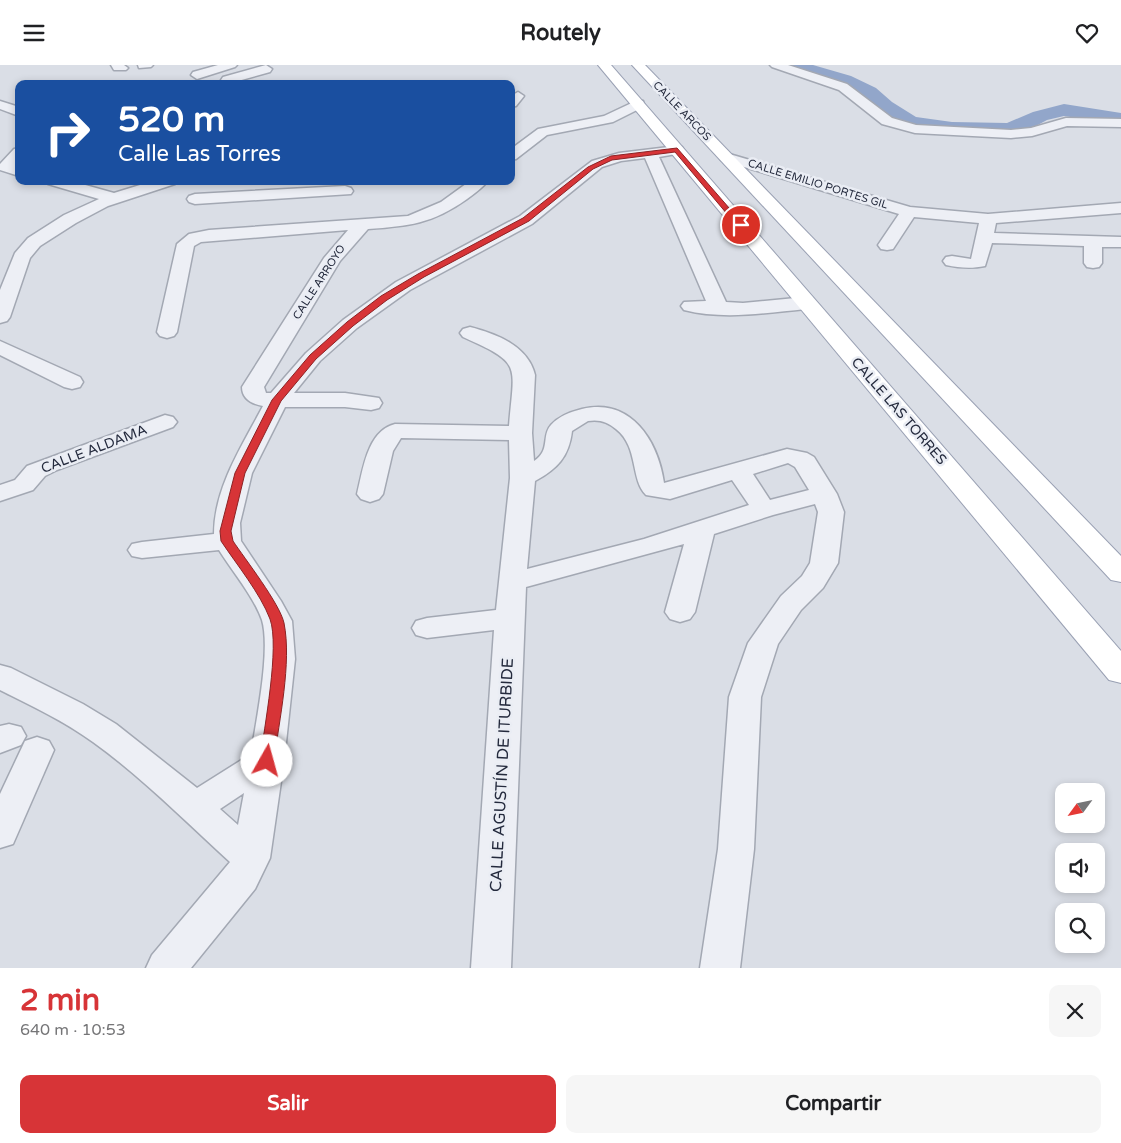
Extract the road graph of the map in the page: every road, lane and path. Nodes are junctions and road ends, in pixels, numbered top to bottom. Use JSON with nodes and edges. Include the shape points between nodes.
{"nodes":[{"id":1,"x":231,"y":65,"type":"edge"},
{"id":2,"x":243,"y":65,"type":"edge"},
{"id":3,"x":604,"y":65,"type":"edge"},
{"id":4,"x":638,"y":65,"type":"edge"},
{"id":5,"x":776,"y":65,"type":"edge"},
{"id":6,"x":197,"y":75,"type":"dead end"},
{"id":7,"x":227,"y":80,"type":"dead end"},
{"id":8,"x":0,"y":105,"type":"edge"},
{"id":9,"x":638,"y":105,"type":"junction"},
{"id":10,"x":15,"y":112,"type":"edge"},
{"id":11,"x":1121,"y":123,"type":"edge"},
{"id":12,"x":520,"y":133,"type":"dead end"},
{"id":13,"x":538,"y":134,"type":"junction"},
{"id":14,"x":677,"y":150,"type":"junction"},
{"id":15,"x":15,"y":152,"type":"edge"},
{"id":16,"x":515,"y":153,"type":"edge"},
{"id":17,"x":650,"y":153,"type":"junction"},
{"id":18,"x":726,"y":157,"type":"junction"},
{"id":19,"x":12,"y":169,"type":"edge"},
{"id":20,"x":68,"y":185,"type":"edge"},
{"id":21,"x":156,"y":185,"type":"edge"},
{"id":22,"x":475,"y":185,"type":"edge"},
{"id":23,"x":278,"y":188,"type":"edge"},
{"id":24,"x":345,"y":191,"type":"dead end"},
{"id":25,"x":114,"y":197,"type":"junction"},
{"id":26,"x":194,"y":199,"type":"dead end"},
{"id":27,"x":1121,"y":208,"type":"edge"},
{"id":28,"x":909,"y":211,"type":"junction"},
{"id":29,"x":988,"y":219,"type":"junction"},
{"id":30,"x":363,"y":224,"type":"junction"},
{"id":31,"x":276,"y":230,"type":"junction"},
{"id":32,"x":985,"y":238,"type":"junction"},
{"id":33,"x":1093,"y":240,"type":"junction"},
{"id":34,"x":1121,"y":242,"type":"edge"},
{"id":35,"x":887,"y":245,"type":"dead end"},
{"id":36,"x":952,"y":261,"type":"dead end"},
{"id":37,"x":1093,"y":263,"type":"dead end"},
{"id":38,"x":806,"y":303,"type":"junction"},
{"id":39,"x":691,"y":306,"type":"dead end"},
{"id":40,"x":719,"y":309,"type":"junction"},
{"id":41,"x":0,"y":317,"type":"edge"},
{"id":42,"x":167,"y":332,"type":"dead end"},
{"id":43,"x":470,"y":333,"type":"dead end"},
{"id":44,"x":0,"y":347,"type":"edge"},
{"id":45,"x":42,"y":368,"type":"joint"},
{"id":46,"x":80,"y":377,"type":"dead end"},
{"id":47,"x":266,"y":398,"type":"junction"},
{"id":48,"x":371,"y":403,"type":"dead end"},
{"id":49,"x":164,"y":423,"type":"dead end"},
{"id":50,"x":520,"y":433,"type":"junction"},
{"id":51,"x":738,"y":471,"type":"junction"},
{"id":52,"x":523,"y":478,"type":"junction"},
{"id":53,"x":0,"y":493,"type":"edge"},
{"id":54,"x":370,"y":494,"type":"dead end"},
{"id":55,"x":824,"y":494,"type":"junction"},
{"id":56,"x":764,"y":509,"type":"junction"},
{"id":57,"x":702,"y":529,"type":"junction"},
{"id":58,"x":227,"y":541,"type":"junction"},
{"id":59,"x":142,"y":550,"type":"dead end"},
{"id":60,"x":1121,"y":573,"type":"edge"},
{"id":61,"x":512,"y":582,"type":"junction"},
{"id":62,"x":680,"y":611,"type":"dead end"},
{"id":63,"x":511,"y":619,"type":"junction"},
{"id":64,"x":427,"y":628,"type":"dead end"},
{"id":65,"x":1121,"y":672,"type":"edge"},
{"id":66,"x":0,"y":676,"type":"edge"},
{"id":67,"x":15,"y":742,"type":"edge"},
{"id":68,"x":267,"y":761,"type":"junction"},
{"id":69,"x":194,"y":808,"type":"junction"},
{"id":70,"x":0,"y":833,"type":"edge"},
{"id":71,"x":251,"y":858,"type":"junction"},
{"id":72,"x":166,"y":968,"type":"edge"},
{"id":73,"x":491,"y":968,"type":"edge"},
{"id":74,"x":720,"y":968,"type":"edge"}],
"edges":[{"from":1,"to":6,"type":"street"},
{"from":2,"to":7,"type":"street","via":[[266,69]]},
{"from":3,"to":9,"type":"main road","name":"CALLE ARCOS"},
{"from":4,"to":18,"type":"main road","name":"CALLE ARCOS"},
{"from":5,"to":11,"type":"street","via":[[850,91],[887,121],[915,129],[1011,134],[1032,132],[1066,122]]},
{"from":8,"to":10,"type":"street"},
{"from":9,"to":13,"type":"street","via":[[608,119]]},
{"from":9,"to":14,"type":"main road","name":"CALLE ARCOS"},
{"from":12,"to":13,"type":"street"},
{"from":13,"to":16,"type":"street"},
{"from":14,"to":17,"type":"street"},
{"from":14,"to":38,"type":"main road","name":"CALLE LAS TORRES"},
{"from":15,"to":19,"type":"street"},
{"from":17,"to":40,"type":"street"},
{"from":17,"to":47,"type":"street","via":[[597,164],[526,220],[397,290],[350,324]]},
{"from":18,"to":28,"type":"street","name":"CALLE EMILIO PORTES GIL"},
{"from":18,"to":60,"type":"main road"},
{"from":20,"to":25,"type":"street"},
{"from":21,"to":25,"type":"street"},
{"from":22,"to":30,"type":"street","via":[[415,220]]},
{"from":23,"to":24,"type":"street"},
{"from":23,"to":26,"type":"street"},
{"from":23,"to":31,"type":"street"},
{"from":25,"to":41,"type":"street","via":[[16,251],[21,257]]},
{"from":27,"to":29,"type":"street","name":"CALLE EMILIO PORTES GIL"},
{"from":28,"to":29,"type":"street","name":"CALLE EMILIO PORTES GIL"},
{"from":28,"to":35,"type":"street"},
{"from":29,"to":32,"type":"street"},
{"from":30,"to":31,"type":"street"},
{"from":30,"to":47,"type":"street","name":"CALLE ARROYO","via":[[333,258],[253,387],[253,392]]},
{"from":31,"to":42,"type":"street","via":[[209,235],[186,244]]},
{"from":32,"to":33,"type":"street"},
{"from":32,"to":36,"type":"street","via":[[978,262]]},
{"from":33,"to":34,"type":"street"},
{"from":33,"to":37,"type":"street"},
{"from":38,"to":40,"type":"street"},
{"from":38,"to":65,"type":"main road","name":"CALLE LAS TORRES"},
{"from":39,"to":40,"type":"street"},
{"from":43,"to":50,"type":"street","name":"CALLE AGUSTÍN DE ITURBIDE","via":[[507,350],[523,367]]},
{"from":44,"to":45,"type":"street"},
{"from":45,"to":46,"type":"street"},
{"from":47,"to":48,"type":"street"},
{"from":47,"to":58,"type":"street","via":[[240,473],[227,523]]},
{"from":49,"to":53,"type":"street","name":"CALLE ALDAMA","via":[[48,465],[36,471],[24,485]]},
{"from":50,"to":52,"type":"street","name":"CALLE AGUSTÍN DE ITURBIDE"},
{"from":50,"to":54,"type":"street","via":[[395,431],[388,436],[383,448]]},
{"from":51,"to":52,"type":"street","via":[[670,491],[659,491],[652,486],[637,437],[616,417],[589,413],[567,421],[560,429],[559,448],[549,464]]},
{"from":51,"to":55,"type":"street","via":[[787,456],[798,458],[805,462]]},
{"from":51,"to":56,"type":"street"},
{"from":52,"to":61,"type":"street","name":"CALLE AGUSTÍN DE ITURBIDE"},
{"from":55,"to":56,"type":"street"},
{"from":55,"to":74,"type":"street","via":[[831,512],[824,563],[763,643],[745,697],[736,849]]},
{"from":56,"to":57,"type":"street"},
{"from":57,"to":61,"type":"street","via":[[654,545]]},
{"from":57,"to":62,"type":"street"},
{"from":58,"to":59,"type":"street"},
{"from":58,"to":68,"type":"street","via":[[277,621],[280,659]]},
{"from":61,"to":63,"type":"street","name":"CALLE AGUSTÍN DE ITURBIDE"},
{"from":63,"to":64,"type":"street"},
{"from":63,"to":73,"type":"street","name":"CALLE AGUSTÍN DE ITURBIDE"},
{"from":66,"to":69,"type":"street","via":[[81,719],[161,776]]},
{"from":67,"to":70,"type":"street"},
{"from":68,"to":69,"type":"street"},
{"from":68,"to":71,"type":"street"},
{"from":69,"to":71,"type":"street"},
{"from":71,"to":72,"type":"street","via":[[242,878]]}]}
